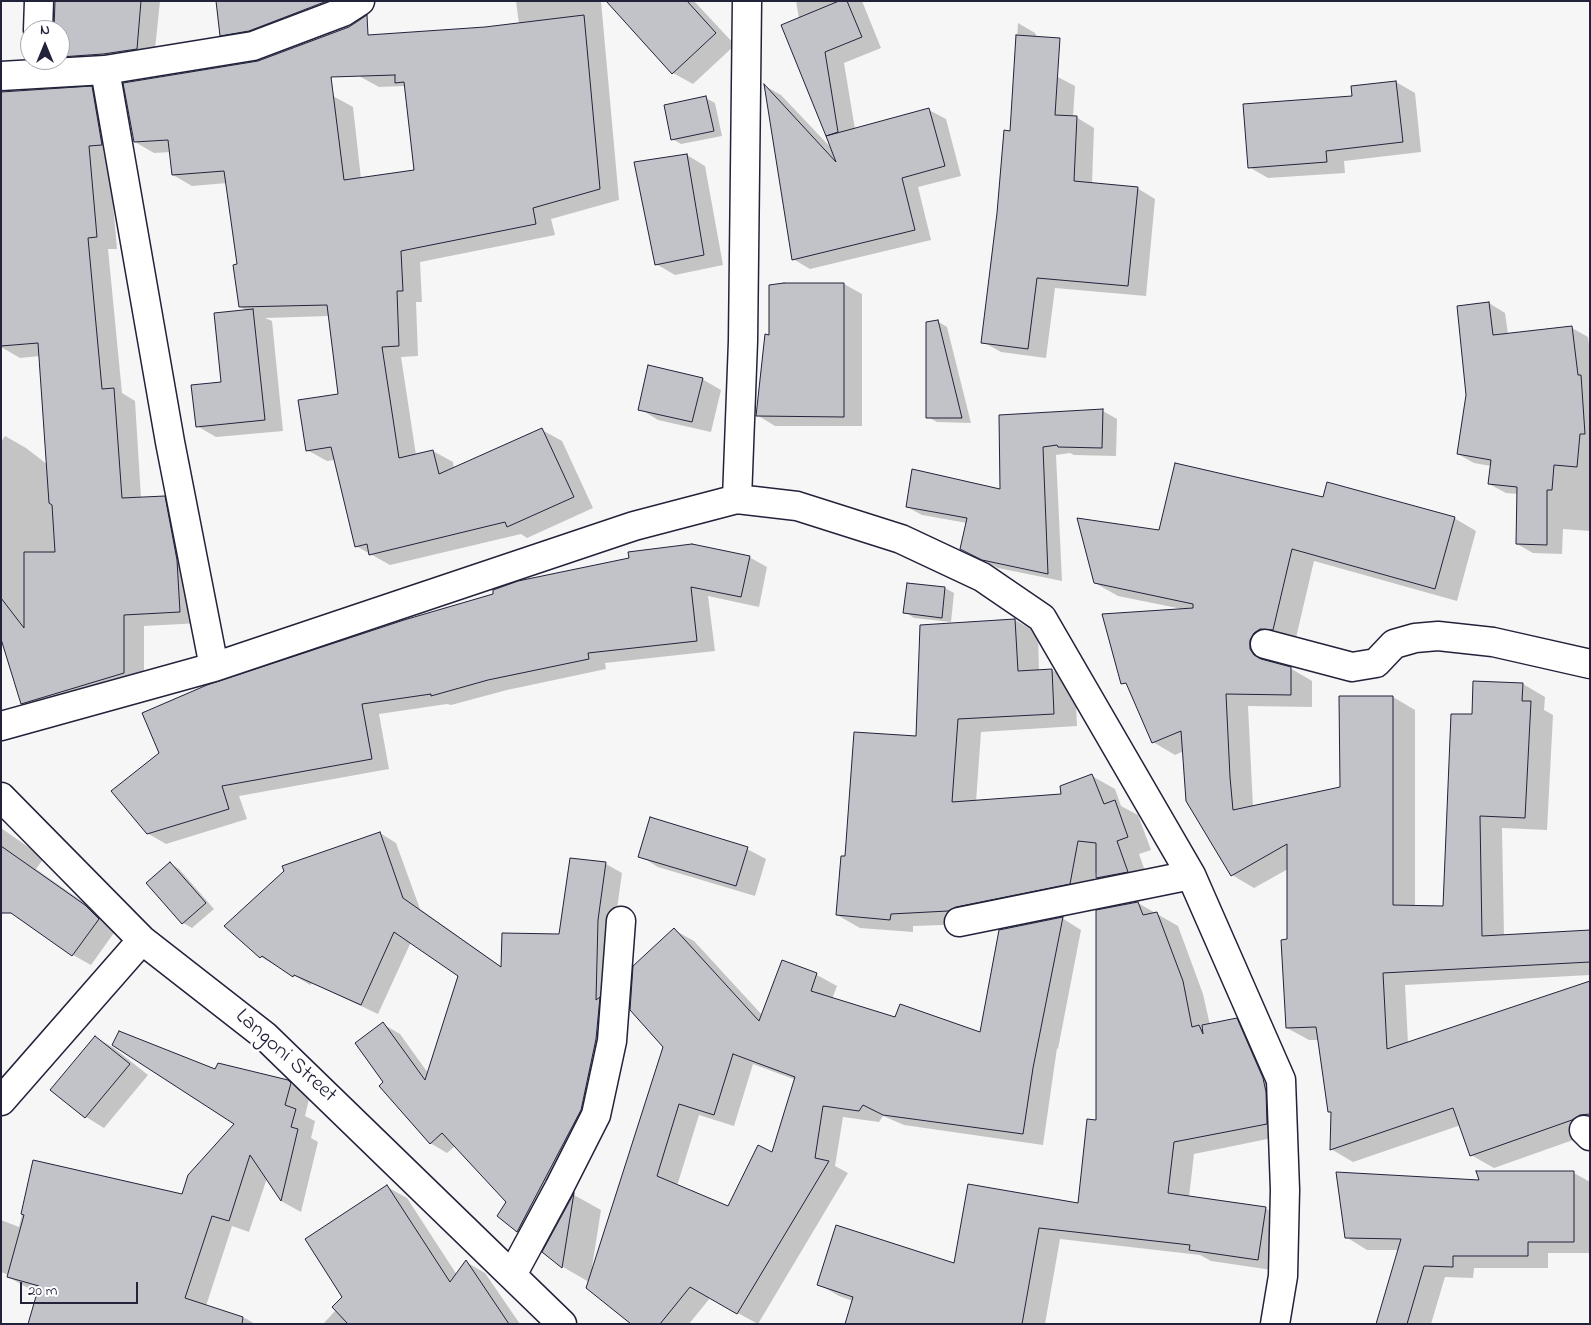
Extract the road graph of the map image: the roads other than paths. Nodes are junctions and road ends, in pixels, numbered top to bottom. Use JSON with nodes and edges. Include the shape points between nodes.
{"nodes":[{"id":1,"x":39,"y":1,"type":"edge"},
{"id":2,"x":360,"y":1,"type":"edge"},
{"id":3,"x":748,"y":1,"type":"edge"},
{"id":4,"x":38,"y":20,"type":"edge"},
{"id":5,"x":70,"y":68,"type":"edge"},
{"id":6,"x":25,"y":70,"type":"edge"},
{"id":7,"x":105,"y":70,"type":"junction"},
{"id":8,"x":1,"y":76,"type":"edge"},
{"id":9,"x":737,"y":499,"type":"junction"},
{"id":10,"x":1265,"y":644,"type":"dead end"},
{"id":11,"x":1590,"y":664,"type":"edge"},
{"id":12,"x":214,"y":666,"type":"junction"},
{"id":13,"x":1,"y":726,"type":"edge"},
{"id":14,"x":1,"y":797,"type":"edge"},
{"id":15,"x":1191,"y":875,"type":"junction"},
{"id":16,"x":620,"y":921,"type":"dead end"},
{"id":17,"x":959,"y":922,"type":"dead end"},
{"id":18,"x":142,"y":940,"type":"junction"},
{"id":19,"x":1,"y":1102,"type":"edge"},
{"id":20,"x":512,"y":1275,"type":"junction"},
{"id":21,"x":562,"y":1324,"type":"edge"},
{"id":22,"x":1275,"y":1324,"type":"edge"}],
"edges":[{"from":1,"to":4,"type":"street"},
{"from":2,"to":7,"type":"street","via":[[343,12],[253,46]]},
{"from":3,"to":9,"type":"street","via":[[743,341]]},
{"from":5,"to":7,"type":"street"},
{"from":6,"to":8,"type":"street"},
{"from":7,"to":12,"type":"street","via":[[170,442]]},
{"from":9,"to":12,"type":"street","via":[[634,526]]},
{"from":9,"to":15,"type":"street","via":[[797,506],[901,538],[982,577],[1042,618]]},
{"from":10,"to":11,"type":"street","via":[[1352,667],[1376,663],[1394,644],[1438,636],[1493,642]]},
{"from":12,"to":13,"type":"street"},
{"from":14,"to":18,"type":"street","name":"Langoni Street"},
{"from":15,"to":17,"type":"street"},
{"from":15,"to":22,"type":"street","via":[[1281,1080],[1285,1190],[1283,1276]]},
{"from":16,"to":20,"type":"street","via":[[612,1041],[596,1114]]},
{"from":18,"to":19,"type":"street"},
{"from":18,"to":20,"type":"street","name":"Langoni Street","via":[[266,1036]]},
{"from":20,"to":21,"type":"street","name":"Langoni Street"}]}
